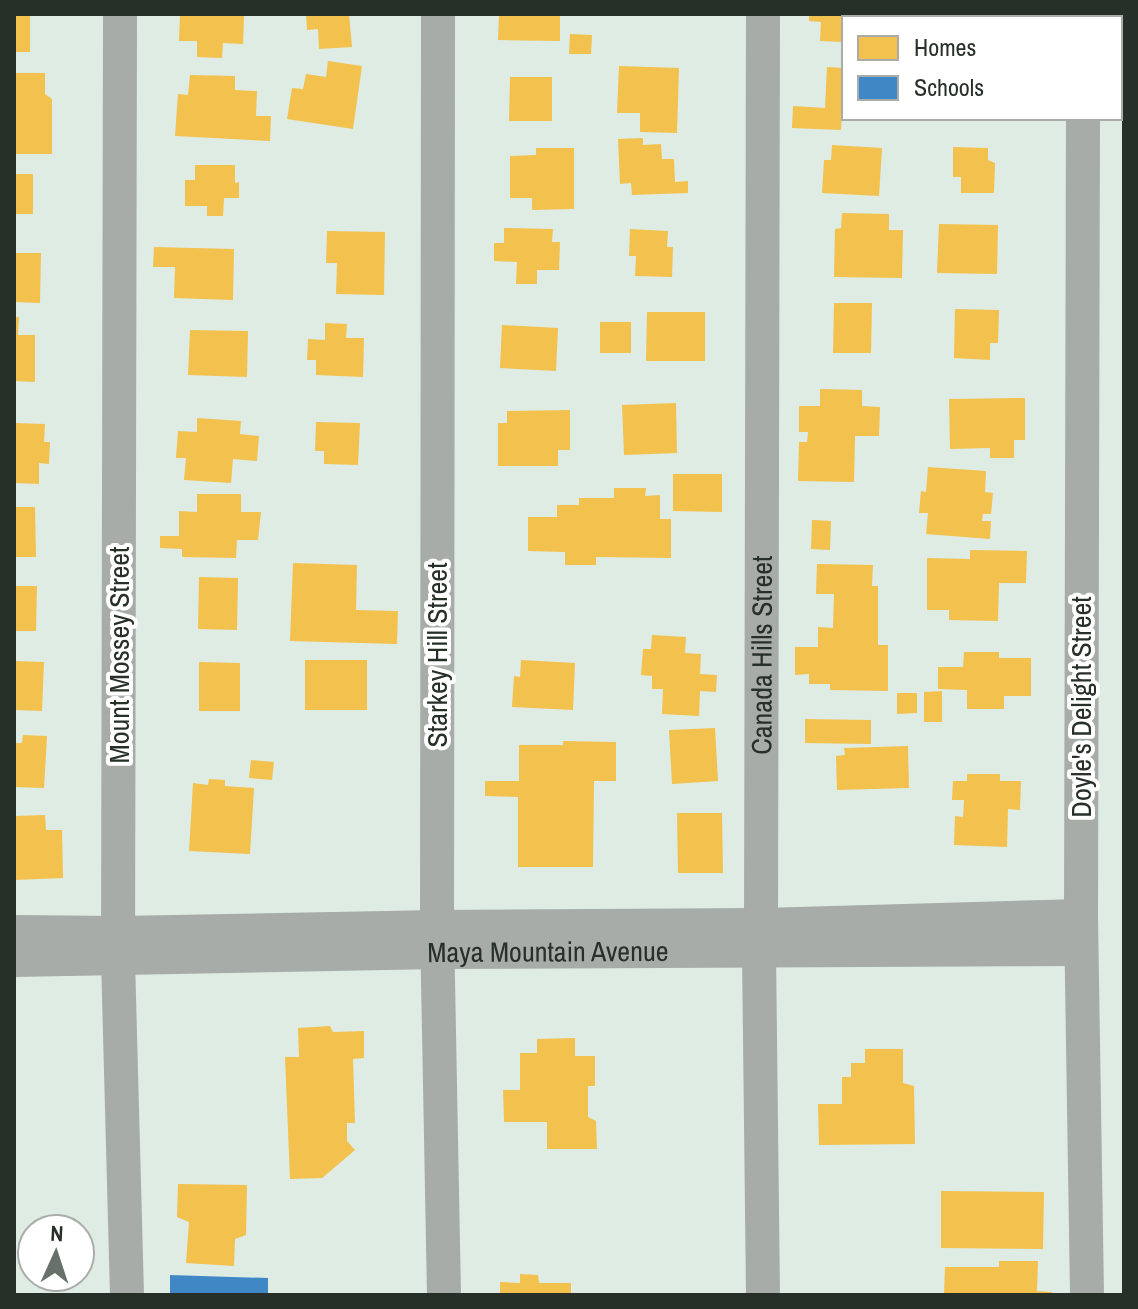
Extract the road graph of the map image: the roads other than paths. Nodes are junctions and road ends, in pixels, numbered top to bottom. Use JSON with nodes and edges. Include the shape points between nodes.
{"nodes":[{"id":1,"x":120,"y":14,"type":"edge"},
{"id":2,"x":438,"y":14,"type":"edge"},
{"id":3,"x":763,"y":14,"type":"edge"},
{"id":4,"x":1083,"y":120,"type":"edge"},
{"id":5,"x":14,"y":932,"type":"edge"},
{"id":6,"x":1081,"y":933,"type":"junction"},
{"id":7,"x":760,"y":938,"type":"junction"},
{"id":8,"x":438,"y":939,"type":"junction"},
{"id":9,"x":119,"y":946,"type":"junction"},
{"id":10,"x":14,"y":960,"type":"edge"},
{"id":11,"x":127,"y":1295,"type":"edge"},
{"id":12,"x":444,"y":1295,"type":"edge"},
{"id":13,"x":763,"y":1295,"type":"edge"},
{"id":14,"x":1087,"y":1295,"type":"edge"}],
"edges":[{"from":1,"to":9,"type":"street","name":"Mount Mossey Street"},
{"from":2,"to":8,"type":"street","name":"Starkey Hill Street"},
{"from":3,"to":7,"type":"street","name":"Canada Hills Street"},
{"from":4,"to":6,"type":"street","name":"Doyle's Delight Street"},
{"from":5,"to":9,"type":"street","name":"Maya Mountain Avenue"},
{"from":6,"to":7,"type":"street","name":"Maya Mountain Avenue"},
{"from":6,"to":14,"type":"street","name":"Doyle's Delight Street"},
{"from":7,"to":8,"type":"street","name":"Maya Mountain Avenue"},
{"from":7,"to":13,"type":"street","name":"Canada Hills Street"},
{"from":8,"to":9,"type":"street","name":"Maya Mountain Avenue"},
{"from":8,"to":12,"type":"street","name":"Starkey Hill Street"},
{"from":9,"to":10,"type":"street","name":"Maya Mountain Avenue"},
{"from":9,"to":11,"type":"street","name":"Mount Mossey Street"}]}
